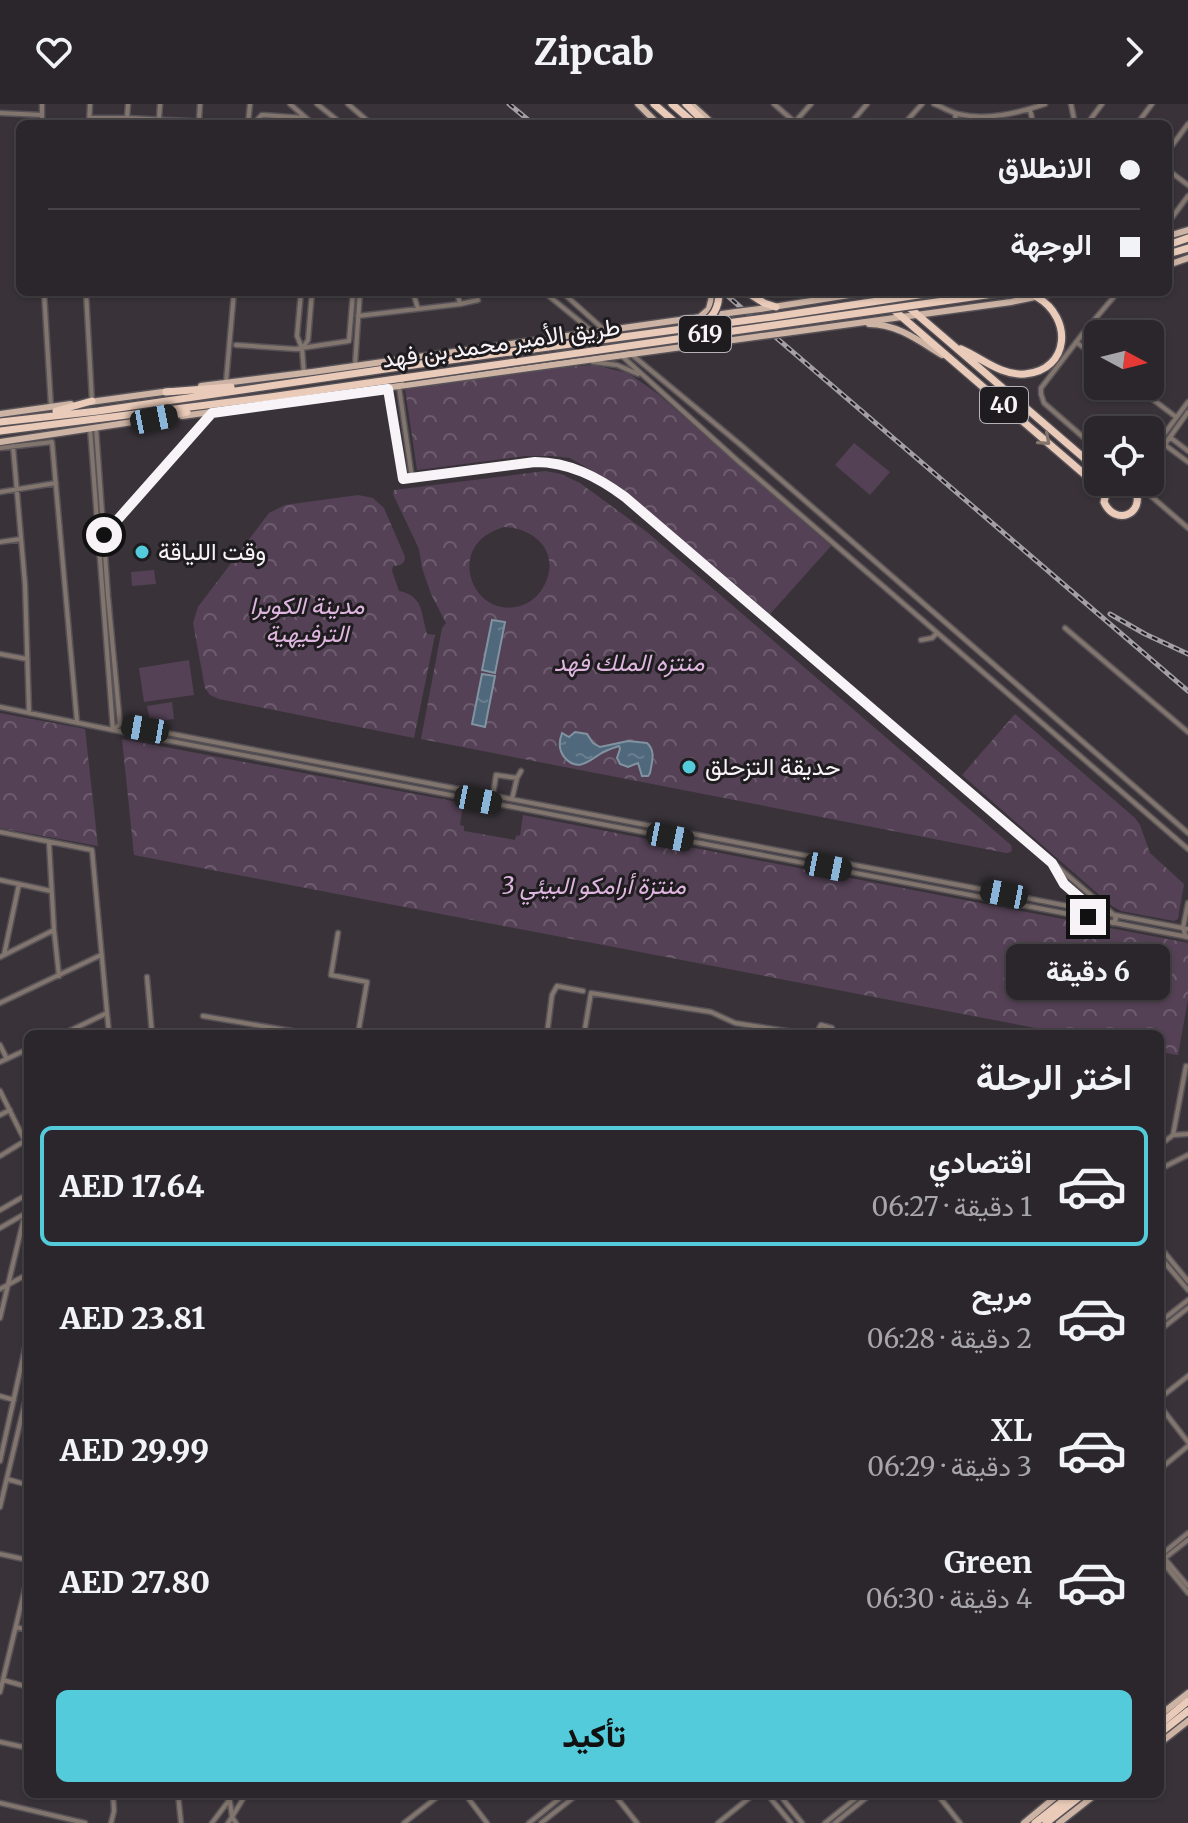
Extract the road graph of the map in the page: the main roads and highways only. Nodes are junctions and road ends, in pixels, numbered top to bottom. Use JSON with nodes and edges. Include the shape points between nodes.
{"nodes":[{"id":1,"x":638,"y":104,"type":"edge"},
{"id":2,"x":654,"y":104,"type":"edge"},
{"id":3,"x":672,"y":104,"type":"edge"},
{"id":4,"x":688,"y":104,"type":"edge"},
{"id":5,"x":654,"y":120,"type":"edge"},
{"id":6,"x":672,"y":120,"type":"edge"},
{"id":7,"x":690,"y":120,"type":"edge"},
{"id":8,"x":702,"y":120,"type":"edge"},
{"id":9,"x":708,"y":120,"type":"edge"},
{"id":10,"x":714,"y":296,"type":"edge"},
{"id":11,"x":716,"y":296,"type":"edge"},
{"id":12,"x":753,"y":296,"type":"edge"},
{"id":13,"x":845,"y":296,"type":"edge"},
{"id":14,"x":875,"y":296,"type":"edge"},
{"id":15,"x":896,"y":296,"type":"edge"},
{"id":16,"x":911,"y":296,"type":"edge"},
{"id":17,"x":979,"y":296,"type":"edge"},
{"id":18,"x":1041,"y":296,"type":"edge"},
{"id":19,"x":1037,"y":297,"type":"junction"},
{"id":20,"x":776,"y":307,"type":"junction"},
{"id":21,"x":917,"y":314,"type":"junction"},
{"id":22,"x":901,"y":316,"type":"junction"},
{"id":23,"x":700,"y":317,"type":"junction"},
{"id":24,"x":853,"y":323,"type":"junction"},
{"id":25,"x":699,"y":327,"type":"junction"},
{"id":26,"x":952,"y":344,"type":"junction"},
{"id":27,"x":952,"y":360,"type":"junction"},
{"id":28,"x":293,"y":382,"type":"junction"},
{"id":29,"x":166,"y":392,"type":"junction"},
{"id":30,"x":270,"y":397,"type":"junction"},
{"id":31,"x":92,"y":401,"type":"junction"},
{"id":32,"x":0,"y":414,"type":"edge"},
{"id":33,"x":154,"y":419,"type":"junction"},
{"id":34,"x":14,"y":420,"type":"junction"},
{"id":35,"x":0,"y":422,"type":"edge"},
{"id":36,"x":0,"y":431,"type":"edge"},
{"id":37,"x":0,"y":442,"type":"edge"},
{"id":38,"x":1084,"y":458,"type":"edge"},
{"id":39,"x":1084,"y":474,"type":"edge"},
{"id":40,"x":1104,"y":496,"type":"edge"},
{"id":41,"x":1139,"y":496,"type":"edge"},
{"id":42,"x":1188,"y":1693,"type":"edge"},
{"id":43,"x":1188,"y":1701,"type":"edge"},
{"id":44,"x":1188,"y":1711,"type":"edge"},
{"id":45,"x":1164,"y":1712,"type":"edge"},
{"id":46,"x":1164,"y":1721,"type":"edge"},
{"id":47,"x":1188,"y":1721,"type":"edge"},
{"id":48,"x":1164,"y":1730,"type":"edge"},
{"id":49,"x":1164,"y":1739,"type":"edge"},
{"id":50,"x":1054,"y":1798,"type":"edge"},
{"id":51,"x":1067,"y":1798,"type":"edge"},
{"id":52,"x":1078,"y":1798,"type":"edge"},
{"id":53,"x":1091,"y":1798,"type":"edge"},
{"id":54,"x":1024,"y":1823,"type":"edge"},
{"id":55,"x":1035,"y":1823,"type":"edge"},
{"id":56,"x":1046,"y":1823,"type":"edge"},
{"id":57,"x":1059,"y":1823,"type":"edge"}],
"edges":[{"from":1,"to":5,"type":"main road"},
{"from":2,"to":6,"type":"highway"},
{"from":3,"to":7,"type":"highway"},
{"from":4,"to":8,"type":"highway"},
{"from":4,"to":9,"type":"main road"},
{"from":10,"to":23,"type":"main road"},
{"from":11,"to":25,"type":"highway","bridge":true,"via":[[714,315]]},
{"from":12,"to":20,"type":"highway"},
{"from":13,"to":20,"type":"main road"},
{"from":14,"to":22,"type":"highway","number":"40"},
{"from":15,"to":21,"type":"highway","number":"40"},
{"from":16,"to":25,"type":"highway","name":"طريق الأمير محمد بن فهد","number":"619","bridge":true},
{"from":17,"to":30,"type":"highway","name":"طريق الأمير محمد بن فهد","number":"619","bridge":true},
{"from":18,"to":19,"type":"main road"},
{"from":19,"to":21,"type":"main road"},
{"from":19,"to":26,"type":"highway","via":[[1061,325],[1060,348],[1046,367],[1011,374]]},
{"from":20,"to":23,"type":"main road","bridge":true},
{"from":21,"to":22,"type":"main road"},
{"from":21,"to":26,"type":"highway","number":"40"},
{"from":22,"to":24,"type":"main road"},
{"from":22,"to":27,"type":"highway","number":"40"},
{"from":23,"to":29,"type":"main road"},
{"from":24,"to":27,"type":"main road","via":[[897,328]]},
{"from":24,"to":33,"type":"main road","bridge":true},
{"from":25,"to":28,"type":"highway","name":"طريق الأمير محمد بن فهد","number":"619","bridge":true},
{"from":26,"to":38,"type":"highway","number":"40"},
{"from":27,"to":39,"type":"highway","number":"40","one_way":true},
{"from":28,"to":29,"type":"highway"},
{"from":28,"to":34,"type":"highway","name":"طريق الأمير محمد بن فهد","number":"619"},
{"from":29,"to":31,"type":"main road"},
{"from":30,"to":33,"type":"highway"},
{"from":30,"to":36,"type":"highway","name":"طريق الأمير محمد بن فهد","number":"619"},
{"from":31,"to":32,"type":"main road"},
{"from":31,"to":34,"type":"highway"},
{"from":33,"to":37,"type":"main road"},
{"from":34,"to":35,"type":"highway","name":"طريق الأمير محمد بن فهد","number":"619"},
{"from":40,"to":41,"type":"highway","via":[[1107,508],[1122,516],[1136,508]]},
{"from":42,"to":45,"type":"main road"},
{"from":43,"to":46,"type":"highway"},
{"from":44,"to":48,"type":"highway"},
{"from":47,"to":49,"type":"main road"},
{"from":50,"to":54,"type":"main road"},
{"from":51,"to":55,"type":"highway"},
{"from":52,"to":56,"type":"highway"},
{"from":53,"to":57,"type":"main road"}]}
